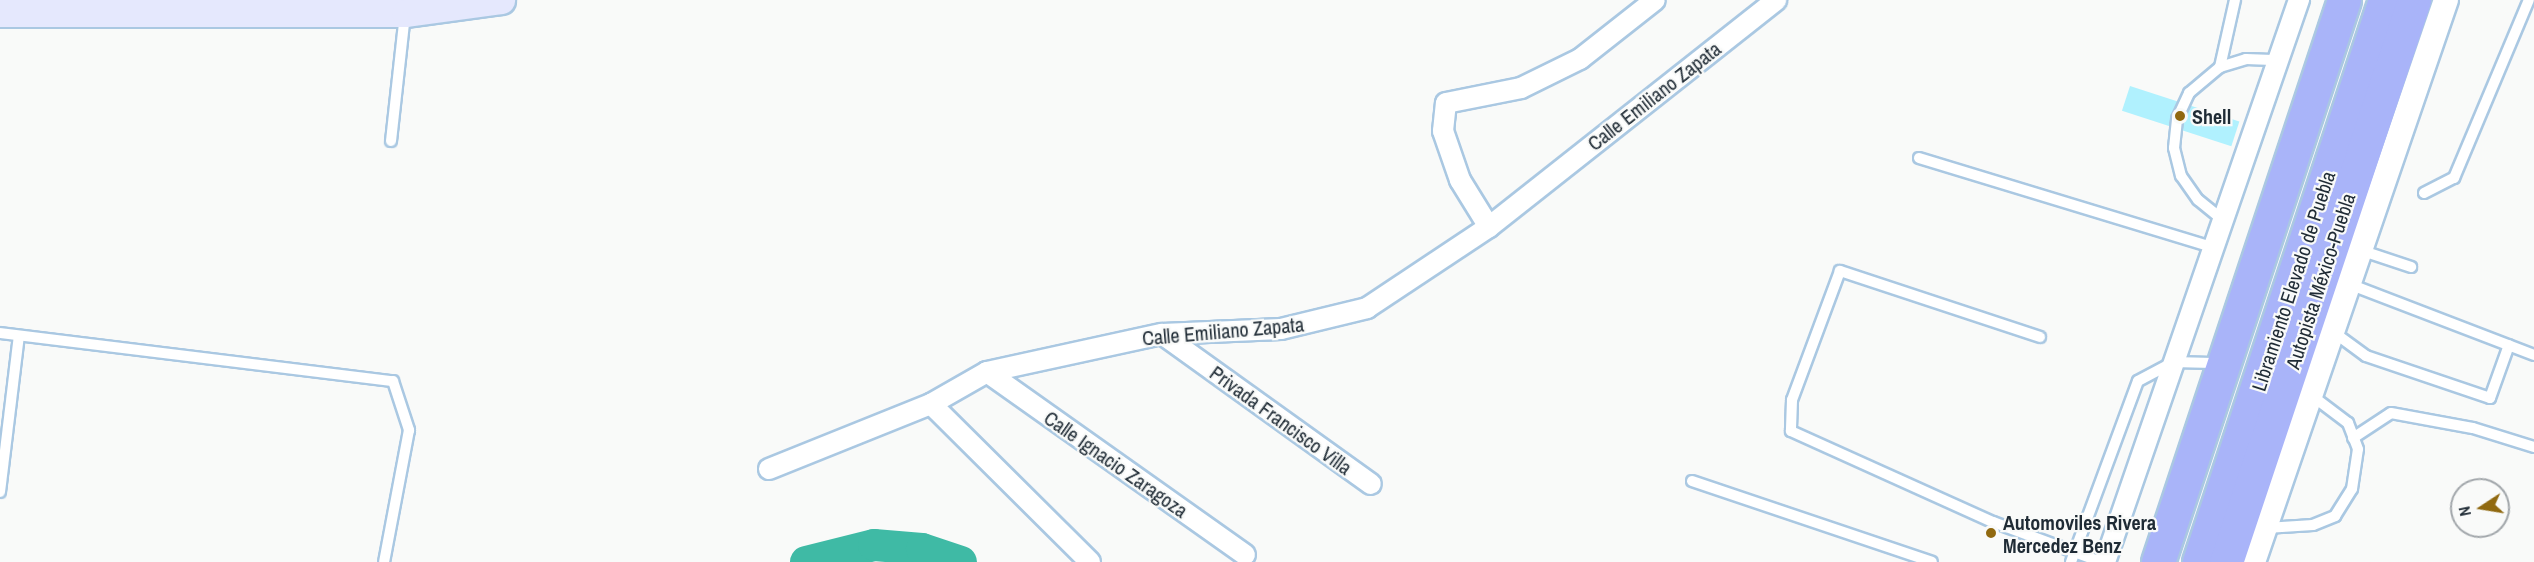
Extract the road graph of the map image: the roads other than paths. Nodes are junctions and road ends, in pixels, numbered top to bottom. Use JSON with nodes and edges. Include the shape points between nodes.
{"nodes":[{"id":1,"x":501,"y":0,"type":"edge"},
{"id":2,"x":1655,"y":0,"type":"edge"},
{"id":3,"x":1776,"y":0,"type":"edge"},
{"id":4,"x":2235,"y":0,"type":"edge"},
{"id":5,"x":2299,"y":0,"type":"edge"},
{"id":6,"x":2330,"y":0,"type":"edge"},
{"id":7,"x":2344,"y":0,"type":"edge"},
{"id":8,"x":2359,"y":0,"type":"edge"},
{"id":9,"x":2385,"y":0,"type":"edge"},
{"id":10,"x":2414,"y":0,"type":"edge"},
{"id":11,"x":2446,"y":0,"type":"edge"},
{"id":12,"x":2529,"y":0,"type":"edge"},
{"id":13,"x":0,"y":13,"type":"edge"},
{"id":14,"x":405,"y":13,"type":"junction"},
{"id":15,"x":2279,"y":60,"type":"junction"},
{"id":16,"x":2220,"y":67,"type":"junction"},
{"id":17,"x":391,"y":141,"type":"dead end"},
{"id":18,"x":1919,"y":158,"type":"dead end"},
{"id":19,"x":2424,"y":193,"type":"dead end"},
{"id":20,"x":2223,"y":220,"type":"junction"},
{"id":21,"x":1489,"y":227,"type":"junction"},
{"id":22,"x":2212,"y":247,"type":"junction"},
{"id":23,"x":2360,"y":250,"type":"junction"},
{"id":24,"x":2411,"y":267,"type":"dead end"},
{"id":25,"x":2349,"y":284,"type":"junction"},
{"id":26,"x":2332,"y":331,"type":"junction"},
{"id":27,"x":0,"y":333,"type":"edge"},
{"id":28,"x":1162,"y":334,"type":"junction"},
{"id":29,"x":19,"y":336,"type":"junction"},
{"id":30,"x":2040,"y":337,"type":"dead end"},
{"id":31,"x":2509,"y":345,"type":"junction"},
{"id":32,"x":2534,"y":355,"type":"edge"},
{"id":33,"x":2173,"y":362,"type":"junction"},
{"id":34,"x":2213,"y":363,"type":"junction"},
{"id":35,"x":987,"y":372,"type":"junction"},
{"id":36,"x":2310,"y":395,"type":"junction"},
{"id":37,"x":931,"y":404,"type":"junction"},
{"id":38,"x":2206,"y":419,"type":"junction"},
{"id":39,"x":2353,"y":438,"type":"junction"},
{"id":40,"x":2534,"y":447,"type":"edge"},
{"id":41,"x":769,"y":469,"type":"dead end"},
{"id":42,"x":1692,"y":481,"type":"dead end"},
{"id":43,"x":1371,"y":484,"type":"dead end"},
{"id":44,"x":0,"y":492,"type":"edge"},
{"id":45,"x":2265,"y":528,"type":"junction"},
{"id":46,"x":1245,"y":555,"type":"dead end"},
{"id":47,"x":2073,"y":557,"type":"edge"},
{"id":48,"x":2251,"y":561,"type":"edge"},
{"id":49,"x":384,"y":562,"type":"edge"},
{"id":50,"x":1090,"y":562,"type":"edge"},
{"id":51,"x":1932,"y":562,"type":"edge"},
{"id":52,"x":2103,"y":562,"type":"edge"},
{"id":53,"x":2158,"y":562,"type":"edge"},
{"id":54,"x":2173,"y":562,"type":"edge"},
{"id":55,"x":2199,"y":562,"type":"edge"}],
"edges":[{"from":1,"to":14,"type":"main road"},
{"from":2,"to":21,"type":"street","via":[[1570,64],[1521,88],[1446,103],[1443,131],[1460,180]]},
{"from":3,"to":21,"type":"street","name":"Calle Emiliano Zapata"},
{"from":4,"to":16,"type":"lane"},
{"from":5,"to":15,"type":"street"},
{"from":6,"to":34,"type":"street"},
{"from":7,"to":38,"type":"highway"},
{"from":8,"to":54,"type":"highway","name":"Libramiento Elevado de Puebla"},
{"from":9,"to":55,"type":"highway","name":"Libramiento Elevado de Puebla"},
{"from":10,"to":48,"type":"highway","name":"Autopista México-Puebla"},
{"from":11,"to":23,"type":"street"},
{"from":12,"to":19,"type":"lane","via":[[2454,178]]},
{"from":13,"to":14,"type":"main road"},
{"from":14,"to":17,"type":"lane"},
{"from":15,"to":16,"type":"lane","via":[[2246,59]]},
{"from":15,"to":20,"type":"street"},
{"from":16,"to":20,"type":"lane","via":[[2186,99],[2174,148],[2189,189]]},
{"from":18,"to":22,"type":"lane"},
{"from":20,"to":22,"type":"street"},
{"from":21,"to":28,"type":"street","name":"Calle Emiliano Zapata","via":[[1367,308],[1341,318],[1281,329]]},
{"from":22,"to":33,"type":"street"},
{"from":23,"to":24,"type":"lane"},
{"from":23,"to":25,"type":"street"},
{"from":25,"to":26,"type":"street"},
{"from":25,"to":31,"type":"lane"},
{"from":26,"to":31,"type":"lane","via":[[2366,356],[2490,398]]},
{"from":26,"to":36,"type":"street"},
{"from":27,"to":29,"type":"lane"},
{"from":28,"to":35,"type":"street","name":"Calle Emiliano Zapata"},
{"from":28,"to":43,"type":"street","name":"Privada Francisco Villa"},
{"from":29,"to":44,"type":"lane"},
{"from":29,"to":49,"type":"lane","via":[[393,381],[409,430]]},
{"from":30,"to":47,"type":"lane","via":[[1840,271],[1792,400],[1791,430]]},
{"from":31,"to":32,"type":"lane"},
{"from":33,"to":34,"type":"lane"},
{"from":33,"to":47,"type":"lane","via":[[2138,381]]},
{"from":33,"to":52,"type":"street"},
{"from":34,"to":38,"type":"street"},
{"from":35,"to":37,"type":"street","name":"Calle Emiliano Zapata"},
{"from":35,"to":46,"type":"street","name":"Calle Ignacio Zaragoza"},
{"from":36,"to":39,"type":"lane","via":[[2348,423]]},
{"from":36,"to":45,"type":"street"},
{"from":37,"to":41,"type":"street","name":"Calle Emiliano Zapata"},
{"from":37,"to":50,"type":"street"},
{"from":38,"to":53,"type":"highway"},
{"from":39,"to":40,"type":"lane","via":[[2391,413],[2473,428]]},
{"from":39,"to":45,"type":"lane","via":[[2358,449],[2352,489],[2336,516],[2313,525]]},
{"from":42,"to":51,"type":"lane"},
{"from":45,"to":48,"type":"street"},
{"from":47,"to":52,"type":"lane"}]}
